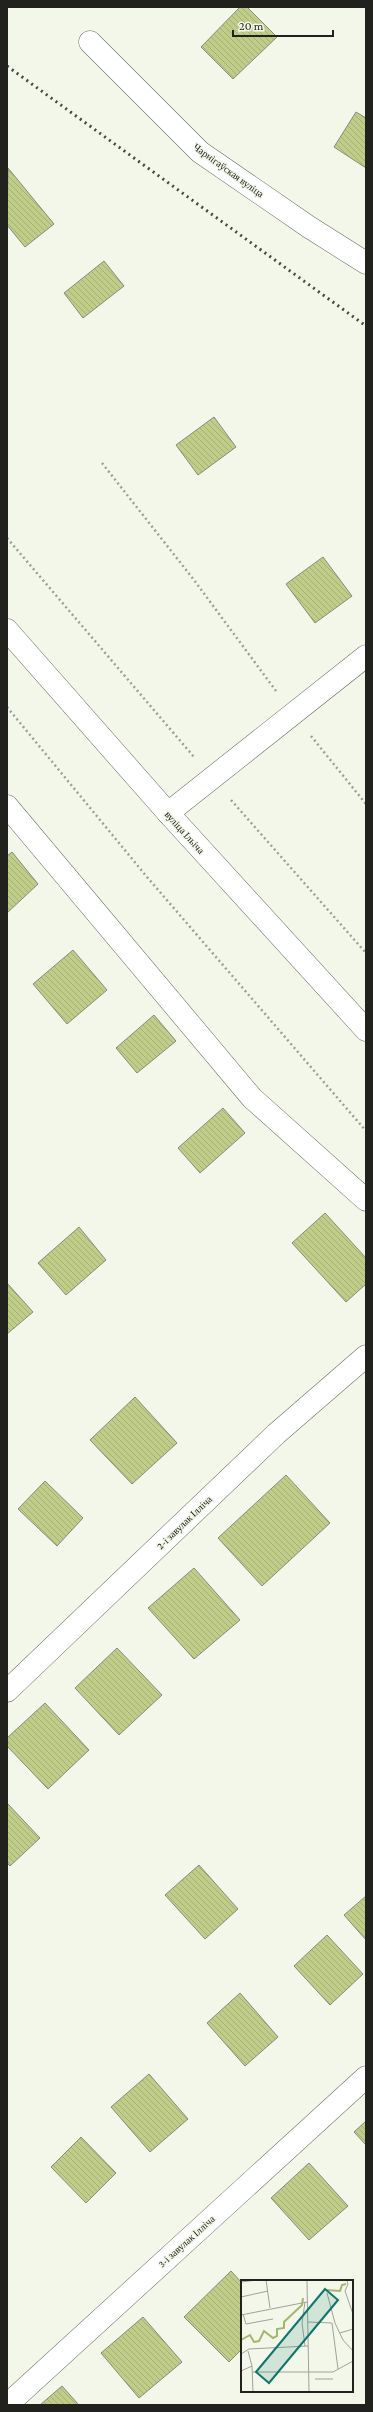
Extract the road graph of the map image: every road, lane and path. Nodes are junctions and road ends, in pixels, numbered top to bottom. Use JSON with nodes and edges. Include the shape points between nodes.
{"nodes":[{"id":1,"x":90,"y":42,"type":"dead end"},
{"id":2,"x":366,"y":263,"type":"edge"},
{"id":3,"x":102,"y":463,"type":"dead end"},
{"id":4,"x":7,"y":538,"type":"edge"},
{"id":5,"x":7,"y":630,"type":"edge"},
{"id":6,"x":366,"y":656,"type":"edge"},
{"id":7,"x":7,"y":708,"type":"edge"},
{"id":8,"x":293,"y":714,"type":"junction"},
{"id":9,"x":212,"y":779,"type":"junction"},
{"id":10,"x":366,"y":804,"type":"edge"},
{"id":11,"x":7,"y":806,"type":"edge"},
{"id":12,"x":168,"y":813,"type":"junction"},
{"id":13,"x":366,"y":953,"type":"edge"},
{"id":14,"x":366,"y":1030,"type":"edge"},
{"id":15,"x":366,"y":1132,"type":"edge"},
{"id":16,"x":366,"y":1200,"type":"edge"},
{"id":17,"x":366,"y":1356,"type":"edge"},
{"id":18,"x":7,"y":1692,"type":"edge"},
{"id":19,"x":366,"y":2077,"type":"edge"},
{"id":20,"x":7,"y":2405,"type":"edge"}],
"edges":[{"from":1,"to":2,"type":"street","name":"Чарнігаўская вуліца","via":[[200,152]]},
{"from":3,"to":8,"type":"path","via":[[194,580]]},
{"from":4,"to":9,"type":"path"},
{"from":5,"to":12,"type":"street","name":"вуліца Ільіча"},
{"from":6,"to":8,"type":"street"},
{"from":7,"to":15,"type":"path","via":[[147,877]]},
{"from":8,"to":9,"type":"street"},
{"from":8,"to":10,"type":"path"},
{"from":9,"to":12,"type":"street"},
{"from":9,"to":13,"type":"path"},
{"from":11,"to":16,"type":"street","via":[[252,1098]]},
{"from":12,"to":14,"type":"street","name":"вуліца Ільіча"},
{"from":17,"to":18,"type":"street","name":"2-і завулак Ілліча","via":[[276,1434]]},
{"from":19,"to":20,"type":"street","name":"3-і завулак Ілліча"}]}
